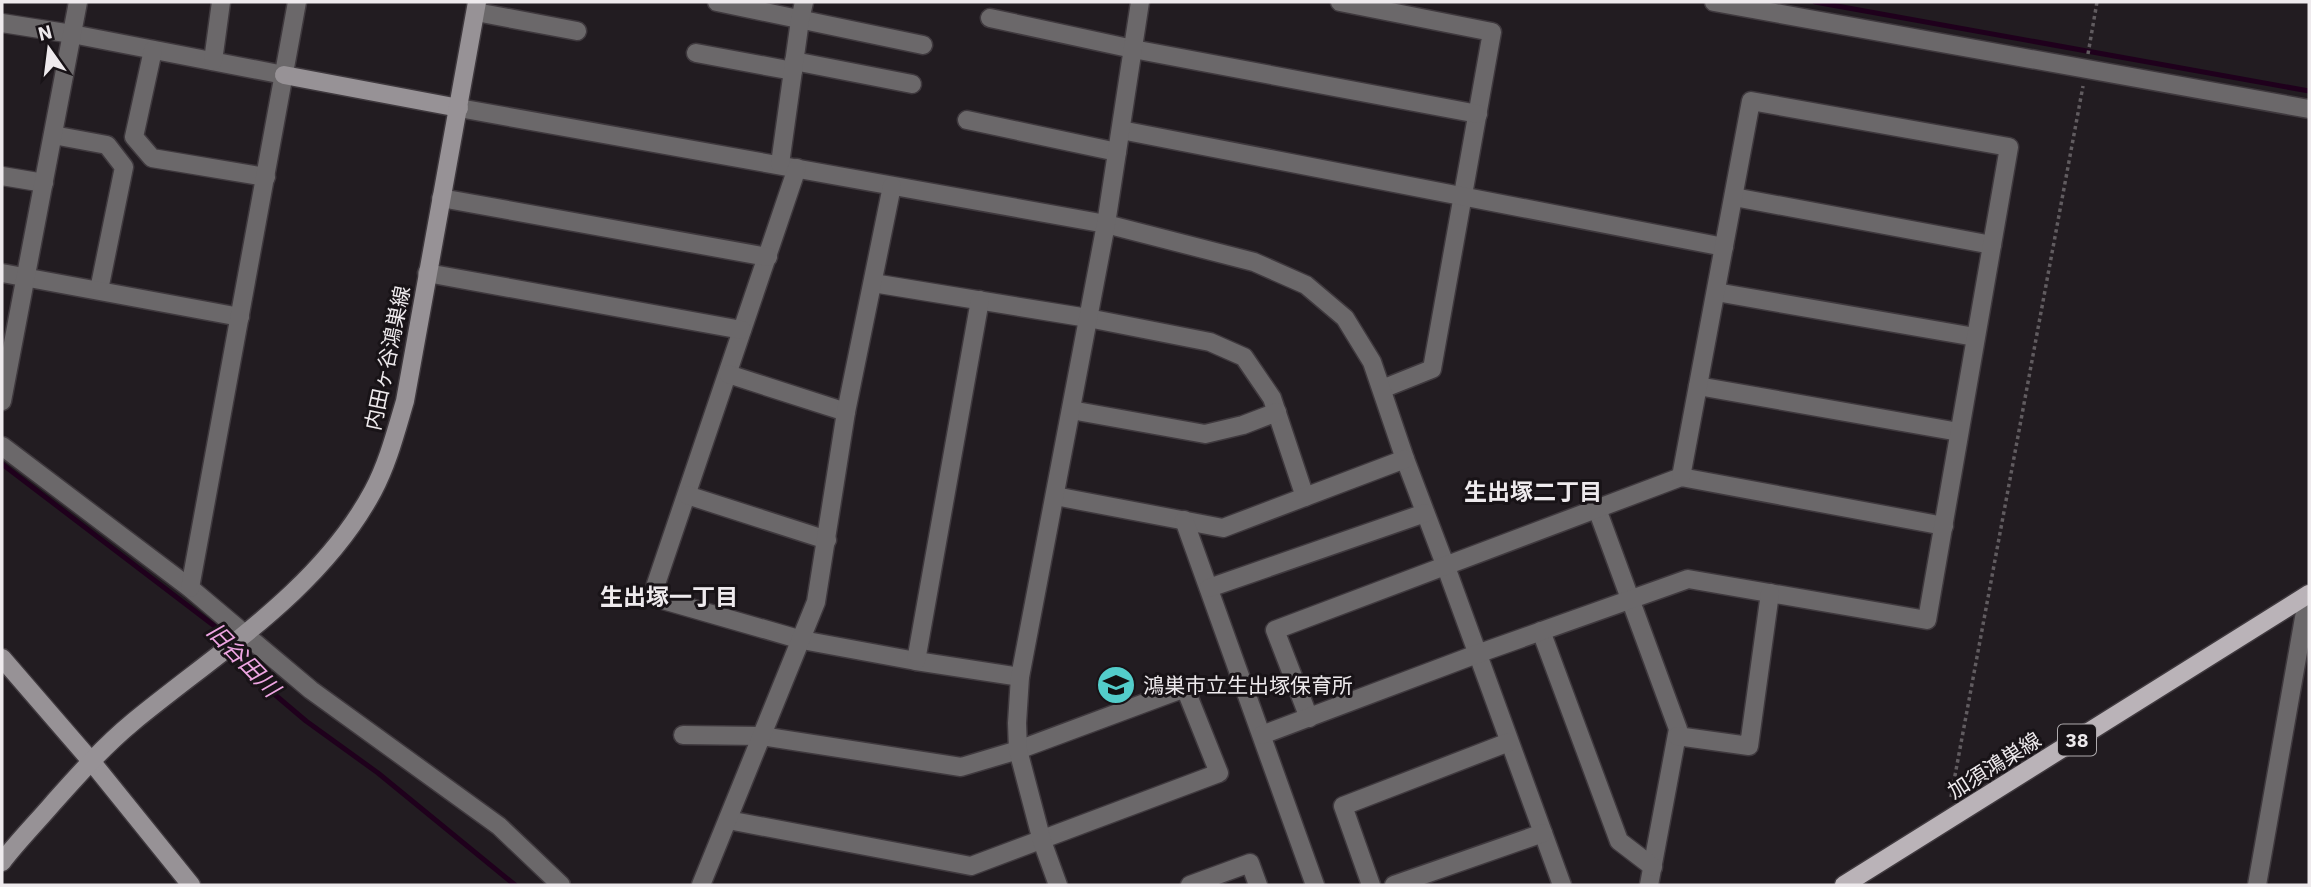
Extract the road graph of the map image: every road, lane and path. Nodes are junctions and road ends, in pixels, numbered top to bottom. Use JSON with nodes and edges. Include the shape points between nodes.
{"nodes":[{"id":1,"x":78,"y":2,"type":"edge"},
{"id":2,"x":221,"y":2,"type":"edge"},
{"id":3,"x":297,"y":2,"type":"edge"},
{"id":4,"x":717,"y":2,"type":"edge"},
{"id":5,"x":804,"y":2,"type":"edge"},
{"id":6,"x":1140,"y":2,"type":"edge"},
{"id":7,"x":1340,"y":2,"type":"edge"},
{"id":8,"x":1714,"y":2,"type":"edge"},
{"id":9,"x":2097,"y":2,"type":"edge"},
{"id":10,"x":477,"y":7,"type":"edge"},
{"id":11,"x":990,"y":18,"type":"dead end"},
{"id":12,"x":800,"y":20,"type":"junction"},
{"id":13,"x":2,"y":23,"type":"edge"},
{"id":14,"x":577,"y":31,"type":"dead end"},
{"id":15,"x":72,"y":34,"type":"junction"},
{"id":16,"x":923,"y":45,"type":"dead end"},
{"id":17,"x":1133,"y":49,"type":"junction"},
{"id":18,"x":153,"y":50,"type":"junction"},
{"id":19,"x":696,"y":53,"type":"dead end"},
{"id":20,"x":213,"y":61,"type":"junction"},
{"id":21,"x":793,"y":66,"type":"junction"},
{"id":22,"x":2086,"y":68,"type":"junction"},
{"id":23,"x":284,"y":75,"type":"junction"},
{"id":24,"x":912,"y":84,"type":"dead end"},
{"id":25,"x":458,"y":108,"type":"junction"},
{"id":26,"x":2309,"y":109,"type":"edge"},
{"id":27,"x":1478,"y":114,"type":"junction"},
{"id":28,"x":967,"y":120,"type":"dead end"},
{"id":29,"x":1121,"y":130,"type":"junction"},
{"id":30,"x":53,"y":135,"type":"junction"},
{"id":31,"x":1117,"y":152,"type":"junction"},
{"id":32,"x":788,"y":166,"type":"junction"},
{"id":33,"x":2,"y":176,"type":"edge"},
{"id":34,"x":266,"y":177,"type":"junction"},
{"id":35,"x":44,"y":183,"type":"junction"},
{"id":36,"x":892,"y":186,"type":"junction"},
{"id":37,"x":1464,"y":196,"type":"junction"},
{"id":38,"x":1734,"y":197,"type":"junction"},
{"id":39,"x":442,"y":198,"type":"junction"},
{"id":40,"x":1106,"y":224,"type":"junction"},
{"id":41,"x":1992,"y":245,"type":"junction"},
{"id":42,"x":1724,"y":247,"type":"junction"},
{"id":43,"x":768,"y":257,"type":"junction"},
{"id":44,"x":2,"y":272,"type":"edge"},
{"id":45,"x":427,"y":273,"type":"junction"},
{"id":46,"x":26,"y":277,"type":"junction"},
{"id":47,"x":873,"y":283,"type":"junction"},
{"id":48,"x":99,"y":290,"type":"junction"},
{"id":49,"x":1716,"y":292,"type":"junction"},
{"id":50,"x":980,"y":300,"type":"junction"},
{"id":51,"x":240,"y":317,"type":"junction"},
{"id":52,"x":1088,"y":318,"type":"junction"},
{"id":53,"x":742,"y":330,"type":"junction"},
{"id":54,"x":1975,"y":337,"type":"junction"},
{"id":55,"x":728,"y":374,"type":"junction"},
{"id":56,"x":1698,"y":386,"type":"junction"},
{"id":57,"x":1382,"y":389,"type":"junction"},
{"id":58,"x":2,"y":401,"type":"edge"},
{"id":59,"x":1071,"y":410,"type":"junction"},
{"id":60,"x":846,"y":412,"type":"junction"},
{"id":61,"x":1277,"y":412,"type":"junction"},
{"id":62,"x":1959,"y":432,"type":"junction"},
{"id":63,"x":2,"y":446,"type":"edge"},
{"id":64,"x":1405,"y":459,"type":"junction"},
{"id":65,"x":1681,"y":477,"type":"junction"},
{"id":66,"x":687,"y":495,"type":"junction"},
{"id":67,"x":1055,"y":496,"type":"junction"},
{"id":68,"x":1305,"y":497,"type":"junction"},
{"id":69,"x":1597,"y":509,"type":"junction"},
{"id":70,"x":1425,"y":513,"type":"junction"},
{"id":71,"x":1184,"y":520,"type":"junction"},
{"id":72,"x":1944,"y":526,"type":"junction"},
{"id":73,"x":827,"y":540,"type":"junction"},
{"id":74,"x":1447,"y":567,"type":"junction"},
{"id":75,"x":190,"y":588,"type":"junction"},
{"id":76,"x":1209,"y":588,"type":"junction"},
{"id":77,"x":1770,"y":593,"type":"junction"},
{"id":78,"x":2308,"y":594,"type":"edge"},
{"id":79,"x":1632,"y":599,"type":"junction"},
{"id":80,"x":1541,"y":631,"type":"junction"},
{"id":81,"x":244,"y":634,"type":"junction"},
{"id":82,"x":802,"y":640,"type":"junction"},
{"id":83,"x":1477,"y":654,"type":"junction"},
{"id":84,"x":2,"y":658,"type":"edge"},
{"id":85,"x":915,"y":661,"type":"junction"},
{"id":86,"x":1020,"y":677,"type":"junction"},
{"id":87,"x":1309,"y":718,"type":"junction"},
{"id":88,"x":683,"y":735,"type":"dead end"},
{"id":89,"x":761,"y":736,"type":"junction"},
{"id":90,"x":1262,"y":736,"type":"junction"},
{"id":91,"x":1677,"y":736,"type":"junction"},
{"id":92,"x":1509,"y":742,"type":"junction"},
{"id":93,"x":1018,"y":750,"type":"junction"},
{"id":94,"x":91,"y":761,"type":"junction"},
{"id":95,"x":1955,"y":816,"type":"junction"},
{"id":96,"x":727,"y":820,"type":"junction"},
{"id":97,"x":1543,"y":833,"type":"junction"},
{"id":98,"x":1042,"y":841,"type":"junction"},
{"id":99,"x":5,"y":853,"type":"edge"},
{"id":100,"x":1653,"y":867,"type":"junction"},
{"id":101,"x":191,"y":885,"type":"edge"},
{"id":102,"x":561,"y":885,"type":"edge"},
{"id":103,"x":701,"y":885,"type":"edge"},
{"id":104,"x":1058,"y":885,"type":"edge"},
{"id":105,"x":1190,"y":885,"type":"edge"},
{"id":106,"x":1258,"y":885,"type":"edge"},
{"id":107,"x":1315,"y":885,"type":"edge"},
{"id":108,"x":1371,"y":885,"type":"edge"},
{"id":109,"x":1394,"y":885,"type":"edge"},
{"id":110,"x":1562,"y":885,"type":"edge"},
{"id":111,"x":1649,"y":885,"type":"edge"},
{"id":112,"x":1844,"y":885,"type":"edge"},
{"id":113,"x":2257,"y":885,"type":"edge"}],
"edges":[{"from":1,"to":15,"type":"street"},
{"from":2,"to":20,"type":"street"},
{"from":3,"to":23,"type":"street"},
{"from":4,"to":12,"type":"street"},
{"from":5,"to":12,"type":"street"},
{"from":6,"to":17,"type":"street"},
{"from":7,"to":27,"type":"street","via":[[1492,32]]},
{"from":8,"to":22,"type":"street"},
{"from":9,"to":22,"type":"path"},
{"from":10,"to":14,"type":"street"},
{"from":10,"to":25,"type":"main road","name":"内田ヶ谷鴻巣線"},
{"from":11,"to":17,"type":"street"},
{"from":12,"to":16,"type":"street"},
{"from":12,"to":21,"type":"street"},
{"from":13,"to":15,"type":"street"},
{"from":15,"to":18,"type":"street"},
{"from":15,"to":30,"type":"street"},
{"from":17,"to":27,"type":"street"},
{"from":17,"to":29,"type":"street"},
{"from":18,"to":20,"type":"street"},
{"from":18,"to":34,"type":"street","via":[[134,137],[152,158]]},
{"from":19,"to":21,"type":"street"},
{"from":20,"to":23,"type":"street"},
{"from":21,"to":24,"type":"street"},
{"from":21,"to":32,"type":"street"},
{"from":22,"to":26,"type":"street"},
{"from":22,"to":95,"type":"path","via":[[1951,800]]},
{"from":23,"to":25,"type":"main road"},
{"from":23,"to":34,"type":"street"},
{"from":25,"to":32,"type":"street"},
{"from":25,"to":39,"type":"main road","name":"内田ヶ谷鴻巣線"},
{"from":27,"to":37,"type":"street"},
{"from":28,"to":31,"type":"street"},
{"from":29,"to":31,"type":"street"},
{"from":29,"to":37,"type":"street"},
{"from":30,"to":35,"type":"street"},
{"from":30,"to":48,"type":"street","via":[[107,145],[124,167]]},
{"from":31,"to":40,"type":"street"},
{"from":32,"to":36,"type":"street"},
{"from":32,"to":43,"type":"street"},
{"from":33,"to":35,"type":"street"},
{"from":34,"to":51,"type":"street"},
{"from":35,"to":46,"type":"street"},
{"from":36,"to":40,"type":"street"},
{"from":36,"to":47,"type":"street"},
{"from":37,"to":42,"type":"street"},
{"from":37,"to":57,"type":"street","via":[[1432,369]]},
{"from":38,"to":41,"type":"street"},
{"from":38,"to":41,"type":"street","via":[[1751,101],[2009,147]]},
{"from":38,"to":42,"type":"street"},
{"from":39,"to":43,"type":"street"},
{"from":39,"to":45,"type":"main road","name":"内田ヶ谷鴻巣線"},
{"from":40,"to":52,"type":"street"},
{"from":40,"to":57,"type":"street","via":[[1254,262],[1306,285],[1345,318],[1372,362]]},
{"from":41,"to":54,"type":"street"},
{"from":42,"to":49,"type":"street"},
{"from":43,"to":53,"type":"street"},
{"from":44,"to":46,"type":"street"},
{"from":45,"to":53,"type":"street"},
{"from":45,"to":81,"type":"main road","name":"内田ヶ谷鴻巣線","via":[[405,401],[374,489],[332,551]]},
{"from":46,"to":48,"type":"street"},
{"from":46,"to":58,"type":"street"},
{"from":47,"to":50,"type":"street"},
{"from":47,"to":60,"type":"street"},
{"from":48,"to":51,"type":"street"},
{"from":49,"to":54,"type":"street"},
{"from":49,"to":56,"type":"street"},
{"from":50,"to":52,"type":"street"},
{"from":50,"to":85,"type":"street"},
{"from":51,"to":75,"type":"street"},
{"from":52,"to":59,"type":"street"},
{"from":52,"to":61,"type":"street","via":[[1210,342],[1244,357]]},
{"from":53,"to":55,"type":"street"},
{"from":54,"to":62,"type":"street"},
{"from":55,"to":60,"type":"street"},
{"from":55,"to":66,"type":"street"},
{"from":56,"to":62,"type":"street"},
{"from":56,"to":65,"type":"street"},
{"from":57,"to":64,"type":"street"},
{"from":59,"to":61,"type":"street","via":[[1205,434]]},
{"from":59,"to":67,"type":"street"},
{"from":60,"to":73,"type":"street"},
{"from":61,"to":68,"type":"street"},
{"from":62,"to":72,"type":"street"},
{"from":63,"to":75,"type":"street"},
{"from":64,"to":68,"type":"street"},
{"from":64,"to":70,"type":"street"},
{"from":65,"to":69,"type":"street"},
{"from":65,"to":72,"type":"street"},
{"from":66,"to":73,"type":"street"},
{"from":66,"to":82,"type":"street","via":[[656,594],[663,600]]},
{"from":67,"to":71,"type":"street"},
{"from":67,"to":86,"type":"street"},
{"from":68,"to":71,"type":"street","via":[[1223,528]]},
{"from":69,"to":74,"type":"street"},
{"from":69,"to":79,"type":"street"},
{"from":70,"to":74,"type":"street"},
{"from":70,"to":76,"type":"street"},
{"from":71,"to":76,"type":"street"},
{"from":72,"to":77,"type":"street","via":[[1927,620]]},
{"from":73,"to":82,"type":"street","via":[[816,602]]},
{"from":74,"to":83,"type":"street"},
{"from":74,"to":87,"type":"street","via":[[1275,630]]},
{"from":75,"to":81,"type":"street"},
{"from":76,"to":90,"type":"street"},
{"from":77,"to":79,"type":"street","via":[[1688,579]]},
{"from":77,"to":91,"type":"street","via":[[1749,746]]},
{"from":78,"to":95,"type":"main road","name":"加須鴻巣線","number":"38"},
{"from":78,"to":113,"type":"street"},
{"from":79,"to":80,"type":"street"},
{"from":79,"to":91,"type":"street"},
{"from":80,"to":83,"type":"street"},
{"from":80,"to":100,"type":"street","via":[[1619,841]]},
{"from":81,"to":94,"type":"main road","name":"内田ヶ谷鴻巣線","via":[[131,723]]},
{"from":81,"to":102,"type":"street","via":[[311,690],[499,826]]},
{"from":82,"to":85,"type":"street"},
{"from":82,"to":89,"type":"street"},
{"from":83,"to":87,"type":"street"},
{"from":83,"to":92,"type":"street"},
{"from":84,"to":94,"type":"main road"},
{"from":85,"to":86,"type":"street"},
{"from":86,"to":93,"type":"street"},
{"from":87,"to":90,"type":"street"},
{"from":88,"to":89,"type":"street"},
{"from":89,"to":93,"type":"street","via":[[961,768]]},
{"from":89,"to":96,"type":"street"},
{"from":90,"to":107,"type":"street"},
{"from":91,"to":100,"type":"street"},
{"from":92,"to":97,"type":"street"},
{"from":92,"to":108,"type":"street","via":[[1343,806]]},
{"from":93,"to":98,"type":"street"},
{"from":93,"to":98,"type":"street","via":[[1185,688],[1219,773]]},
{"from":94,"to":99,"type":"main road","name":"内田ヶ谷鴻巣線"},
{"from":94,"to":101,"type":"main road"},
{"from":95,"to":112,"type":"main road","name":"加須鴻巣線","number":"38"},
{"from":96,"to":98,"type":"street","via":[[971,866]]},
{"from":96,"to":103,"type":"street"},
{"from":97,"to":109,"type":"street"},
{"from":97,"to":110,"type":"street"},
{"from":98,"to":104,"type":"street"},
{"from":100,"to":111,"type":"street"},
{"from":105,"to":106,"type":"street","via":[[1250,863]]}]}
